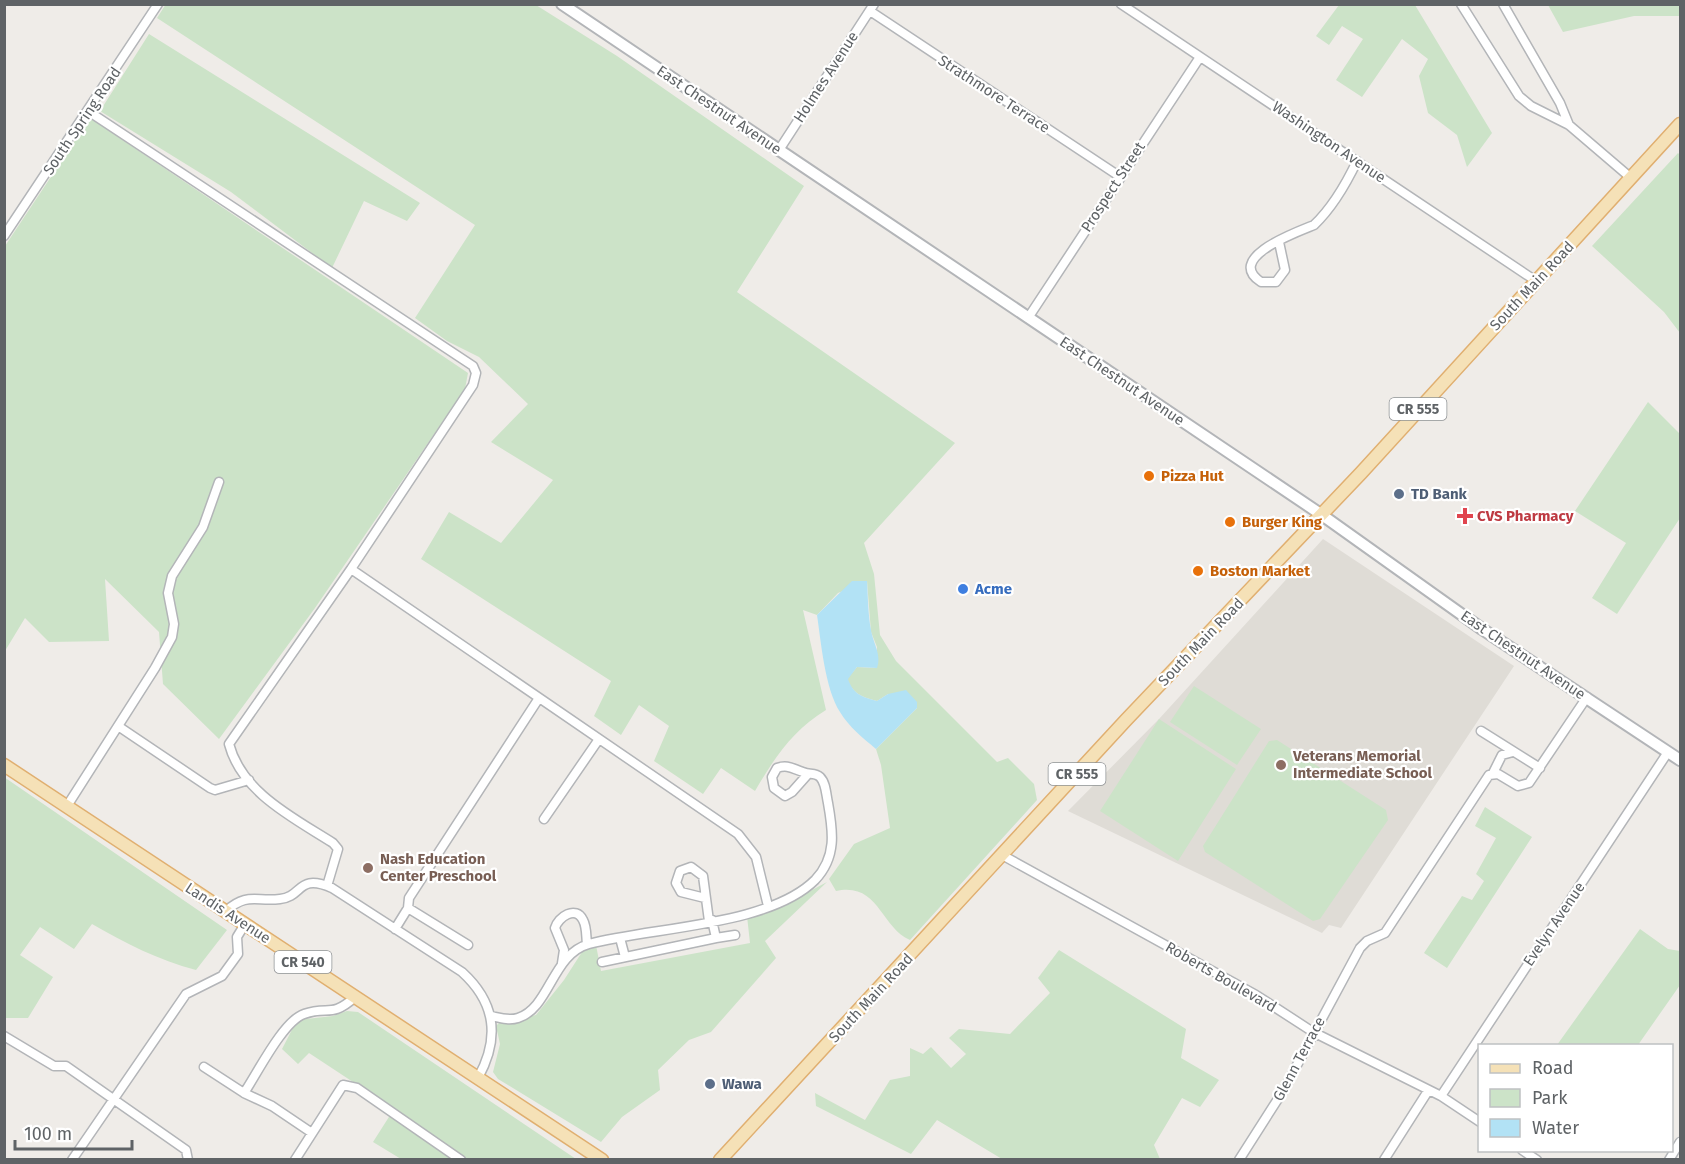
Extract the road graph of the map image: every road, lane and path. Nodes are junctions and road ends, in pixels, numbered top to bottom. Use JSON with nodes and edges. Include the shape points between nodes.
{"nodes":[{"id":1,"x":158,"y":4,"type":"edge"},
{"id":2,"x":562,"y":4,"type":"edge"},
{"id":3,"x":1121,"y":4,"type":"edge"},
{"id":4,"x":1461,"y":4,"type":"edge"},
{"id":5,"x":1503,"y":4,"type":"edge"},
{"id":6,"x":872,"y":8,"type":"edge"},
{"id":7,"x":1200,"y":57,"type":"junction"},
{"id":8,"x":88,"y":111,"type":"junction"},
{"id":9,"x":1680,"y":124,"type":"edge"},
{"id":10,"x":1569,"y":125,"type":"junction"},
{"id":11,"x":778,"y":150,"type":"junction"},
{"id":12,"x":1357,"y":161,"type":"junction"},
{"id":13,"x":1119,"y":176,"type":"junction"},
{"id":14,"x":1631,"y":178,"type":"junction"},
{"id":15,"x":4,"y":236,"type":"edge"},
{"id":16,"x":1279,"y":242,"type":"junction"},
{"id":17,"x":1536,"y":281,"type":"junction"},
{"id":18,"x":1028,"y":318,"type":"junction"},
{"id":19,"x":219,"y":482,"type":"dead end"},
{"id":20,"x":1322,"y":515,"type":"junction"},
{"id":21,"x":351,"y":569,"type":"junction"},
{"id":22,"x":539,"y":698,"type":"junction"},
{"id":23,"x":1587,"y":698,"type":"junction"},
{"id":24,"x":118,"y":726,"type":"junction"},
{"id":25,"x":1481,"y":731,"type":"dead end"},
{"id":26,"x":599,"y":739,"type":"junction"},
{"id":27,"x":1668,"y":752,"type":"junction"},
{"id":28,"x":1515,"y":753,"type":"junction"},
{"id":29,"x":1680,"y":760,"type":"edge"},
{"id":30,"x":4,"y":765,"type":"edge"},
{"id":31,"x":1540,"y":768,"type":"junction"},
{"id":32,"x":1493,"y":773,"type":"junction"},
{"id":33,"x":808,"y":774,"type":"dead end"},
{"id":34,"x":249,"y":780,"type":"junction"},
{"id":35,"x":67,"y":806,"type":"junction"},
{"id":36,"x":544,"y":819,"type":"dead end"},
{"id":37,"x":1002,"y":855,"type":"junction"},
{"id":38,"x":327,"y":886,"type":"junction"},
{"id":39,"x":705,"y":897,"type":"dead end"},
{"id":40,"x":768,"y":906,"type":"junction"},
{"id":41,"x":408,"y":908,"type":"junction"},
{"id":42,"x":226,"y":911,"type":"junction"},
{"id":43,"x":710,"y":921,"type":"junction"},
{"id":44,"x":245,"y":924,"type":"junction"},
{"id":45,"x":396,"y":928,"type":"junction"},
{"id":46,"x":735,"y":935,"type":"dead end"},
{"id":47,"x":620,"y":938,"type":"junction"},
{"id":48,"x":716,"y":938,"type":"junction"},
{"id":49,"x":468,"y":945,"type":"dead end"},
{"id":50,"x":587,"y":945,"type":"junction"},
{"id":51,"x":625,"y":957,"type":"junction"},
{"id":52,"x":602,"y":962,"type":"dead end"},
{"id":53,"x":562,"y":963,"type":"junction"},
{"id":54,"x":355,"y":997,"type":"junction"},
{"id":55,"x":491,"y":1016,"type":"junction"},
{"id":56,"x":1313,"y":1032,"type":"junction"},
{"id":57,"x":4,"y":1036,"type":"edge"},
{"id":58,"x":204,"y":1067,"type":"dead end"},
{"id":59,"x":478,"y":1078,"type":"junction"},
{"id":60,"x":1428,"y":1091,"type":"junction"},
{"id":61,"x":244,"y":1093,"type":"junction"},
{"id":62,"x":1441,"y":1096,"type":"junction"},
{"id":63,"x":114,"y":1099,"type":"junction"},
{"id":64,"x":1478,"y":1121,"type":"edge"},
{"id":65,"x":312,"y":1132,"type":"junction"},
{"id":66,"x":1680,"y":1142,"type":"edge"},
{"id":67,"x":72,"y":1160,"type":"edge"},
{"id":68,"x":188,"y":1160,"type":"edge"},
{"id":69,"x":295,"y":1160,"type":"edge"},
{"id":70,"x":461,"y":1160,"type":"edge"},
{"id":71,"x":602,"y":1160,"type":"edge"},
{"id":72,"x":720,"y":1160,"type":"edge"},
{"id":73,"x":1239,"y":1160,"type":"edge"},
{"id":74,"x":1384,"y":1160,"type":"edge"},
{"id":75,"x":1669,"y":1160,"type":"edge"}],
"edges":[{"from":1,"to":8,"type":"street","name":"South Spring Road"},
{"from":2,"to":11,"type":"street","name":"East Chestnut Avenue"},
{"from":3,"to":7,"type":"street","name":"Washington Avenue"},
{"from":4,"to":10,"type":"street","via":[[1519,96]]},
{"from":5,"to":10,"type":"street"},
{"from":6,"to":11,"type":"street","name":"Holmes Avenue"},
{"from":6,"to":13,"type":"street","name":"Strathmore Terrace"},
{"from":7,"to":12,"type":"street","name":"Washington Avenue"},
{"from":7,"to":13,"type":"street","name":"Prospect Street"},
{"from":8,"to":15,"type":"street","name":"South Spring Road"},
{"from":8,"to":21,"type":"street","via":[[473,366],[473,386]]},
{"from":9,"to":14,"type":"main road","name":"South Main Road","number":"CR 555"},
{"from":10,"to":14,"type":"street"},
{"from":11,"to":18,"type":"street","name":"East Chestnut Avenue"},
{"from":12,"to":16,"type":"street","via":[[1321,218]]},
{"from":12,"to":17,"type":"street","name":"Washington Avenue"},
{"from":13,"to":18,"type":"street","name":"Prospect Street"},
{"from":14,"to":17,"type":"main road","name":"South Main Road","number":"CR 555"},
{"from":16,"to":16,"type":"street","via":[[1285,270],[1276,282],[1261,282],[1252,274],[1252,261],[1261,250]]},
{"from":17,"to":20,"type":"main road","name":"South Main Road","number":"CR 555"},
{"from":18,"to":20,"type":"street","name":"East Chestnut Avenue"},
{"from":19,"to":24,"type":"street","via":[[203,527],[172,576],[168,592],[174,624],[172,637]]},
{"from":20,"to":23,"type":"street","name":"East Chestnut Avenue"},
{"from":20,"to":37,"type":"main road","name":"South Main Road","number":"CR 555"},
{"from":21,"to":22,"type":"street"},
{"from":21,"to":34,"type":"street","via":[[232,737],[232,754]]},
{"from":22,"to":26,"type":"street"},
{"from":22,"to":41,"type":"street","via":[[409,898]]},
{"from":23,"to":27,"type":"street","name":"East Chestnut Avenue"},
{"from":23,"to":31,"type":"street"},
{"from":24,"to":34,"type":"street","via":[[210,789]]},
{"from":24,"to":35,"type":"street"},
{"from":25,"to":28,"type":"street"},
{"from":26,"to":36,"type":"street"},
{"from":26,"to":40,"type":"street","via":[[745,841],[756,857]]},
{"from":27,"to":29,"type":"street","name":"East Chestnut Avenue"},
{"from":27,"to":62,"type":"street","name":"Evelyn Avenue"},
{"from":28,"to":31,"type":"street"},
{"from":28,"to":32,"type":"street","via":[[1502,755]]},
{"from":30,"to":35,"type":"main road","name":"Landis Avenue","number":"CR 540"},
{"from":31,"to":32,"type":"street","via":[[1523,786]]},
{"from":32,"to":56,"type":"street","name":"Glenn Terrace","via":[[1385,933],[1367,941],[1356,955]]},
{"from":33,"to":40,"type":"street","via":[[816,774],[824,783],[833,844],[817,878],[792,896]]},
{"from":34,"to":38,"type":"street","via":[[272,804],[338,849]]},
{"from":35,"to":42,"type":"main road","name":"Landis Avenue","number":"CR 540"},
{"from":37,"to":56,"type":"street","name":"Roberts Boulevard","via":[[1256,995]]},
{"from":37,"to":72,"type":"main road","name":"South Main Road","number":"CR 555"},
{"from":38,"to":42,"type":"street","via":[[319,882],[307,884],[281,899],[243,899]]},
{"from":38,"to":45,"type":"street"},
{"from":39,"to":43,"type":"street"},
{"from":40,"to":43,"type":"street"},
{"from":41,"to":45,"type":"street"},
{"from":41,"to":49,"type":"street"},
{"from":42,"to":44,"type":"main road","name":"Landis Avenue","number":"CR 540"},
{"from":43,"to":47,"type":"street"},
{"from":43,"to":48,"type":"street"},
{"from":44,"to":54,"type":"main road","name":"Landis Avenue","number":"CR 540"},
{"from":44,"to":63,"type":"street","via":[[237,937],[238,954],[222,976],[186,994]]},
{"from":45,"to":55,"type":"street","via":[[462,972],[476,985]]},
{"from":46,"to":48,"type":"street"},
{"from":47,"to":50,"type":"street"},
{"from":47,"to":51,"type":"street"},
{"from":48,"to":51,"type":"street"},
{"from":50,"to":53,"type":"street"},
{"from":50,"to":53,"type":"street","via":[[579,915],[569,913],[559,919],[555,928],[564,950]]},
{"from":51,"to":52,"type":"street"},
{"from":53,"to":55,"type":"street","via":[[529,1012],[510,1019]]},
{"from":54,"to":59,"type":"main road","name":"Landis Avenue","number":"CR 540"},
{"from":54,"to":61,"type":"street","via":[[340,1010],[304,1014],[291,1022]]},
{"from":55,"to":59,"type":"street","via":[[491,1051]]},
{"from":56,"to":60,"type":"street","name":"Roberts Boulevard"},
{"from":56,"to":73,"type":"street","name":"Glenn Terrace","via":[[1283,1091]]},
{"from":57,"to":63,"type":"street","via":[[54,1066],[66,1066]]},
{"from":58,"to":61,"type":"street"},
{"from":59,"to":71,"type":"main road","name":"Landis Avenue","number":"CR 540"},
{"from":60,"to":62,"type":"street","name":"Roberts Boulevard"},
{"from":60,"to":74,"type":"street"},
{"from":61,"to":65,"type":"street"},
{"from":62,"to":64,"type":"street","name":"Roberts Boulevard"},
{"from":63,"to":67,"type":"street"},
{"from":63,"to":68,"type":"street","via":[[186,1150]]},
{"from":65,"to":69,"type":"street"},
{"from":65,"to":70,"type":"street","via":[[343,1085],[357,1088]]},
{"from":66,"to":75,"type":"street"}]}
